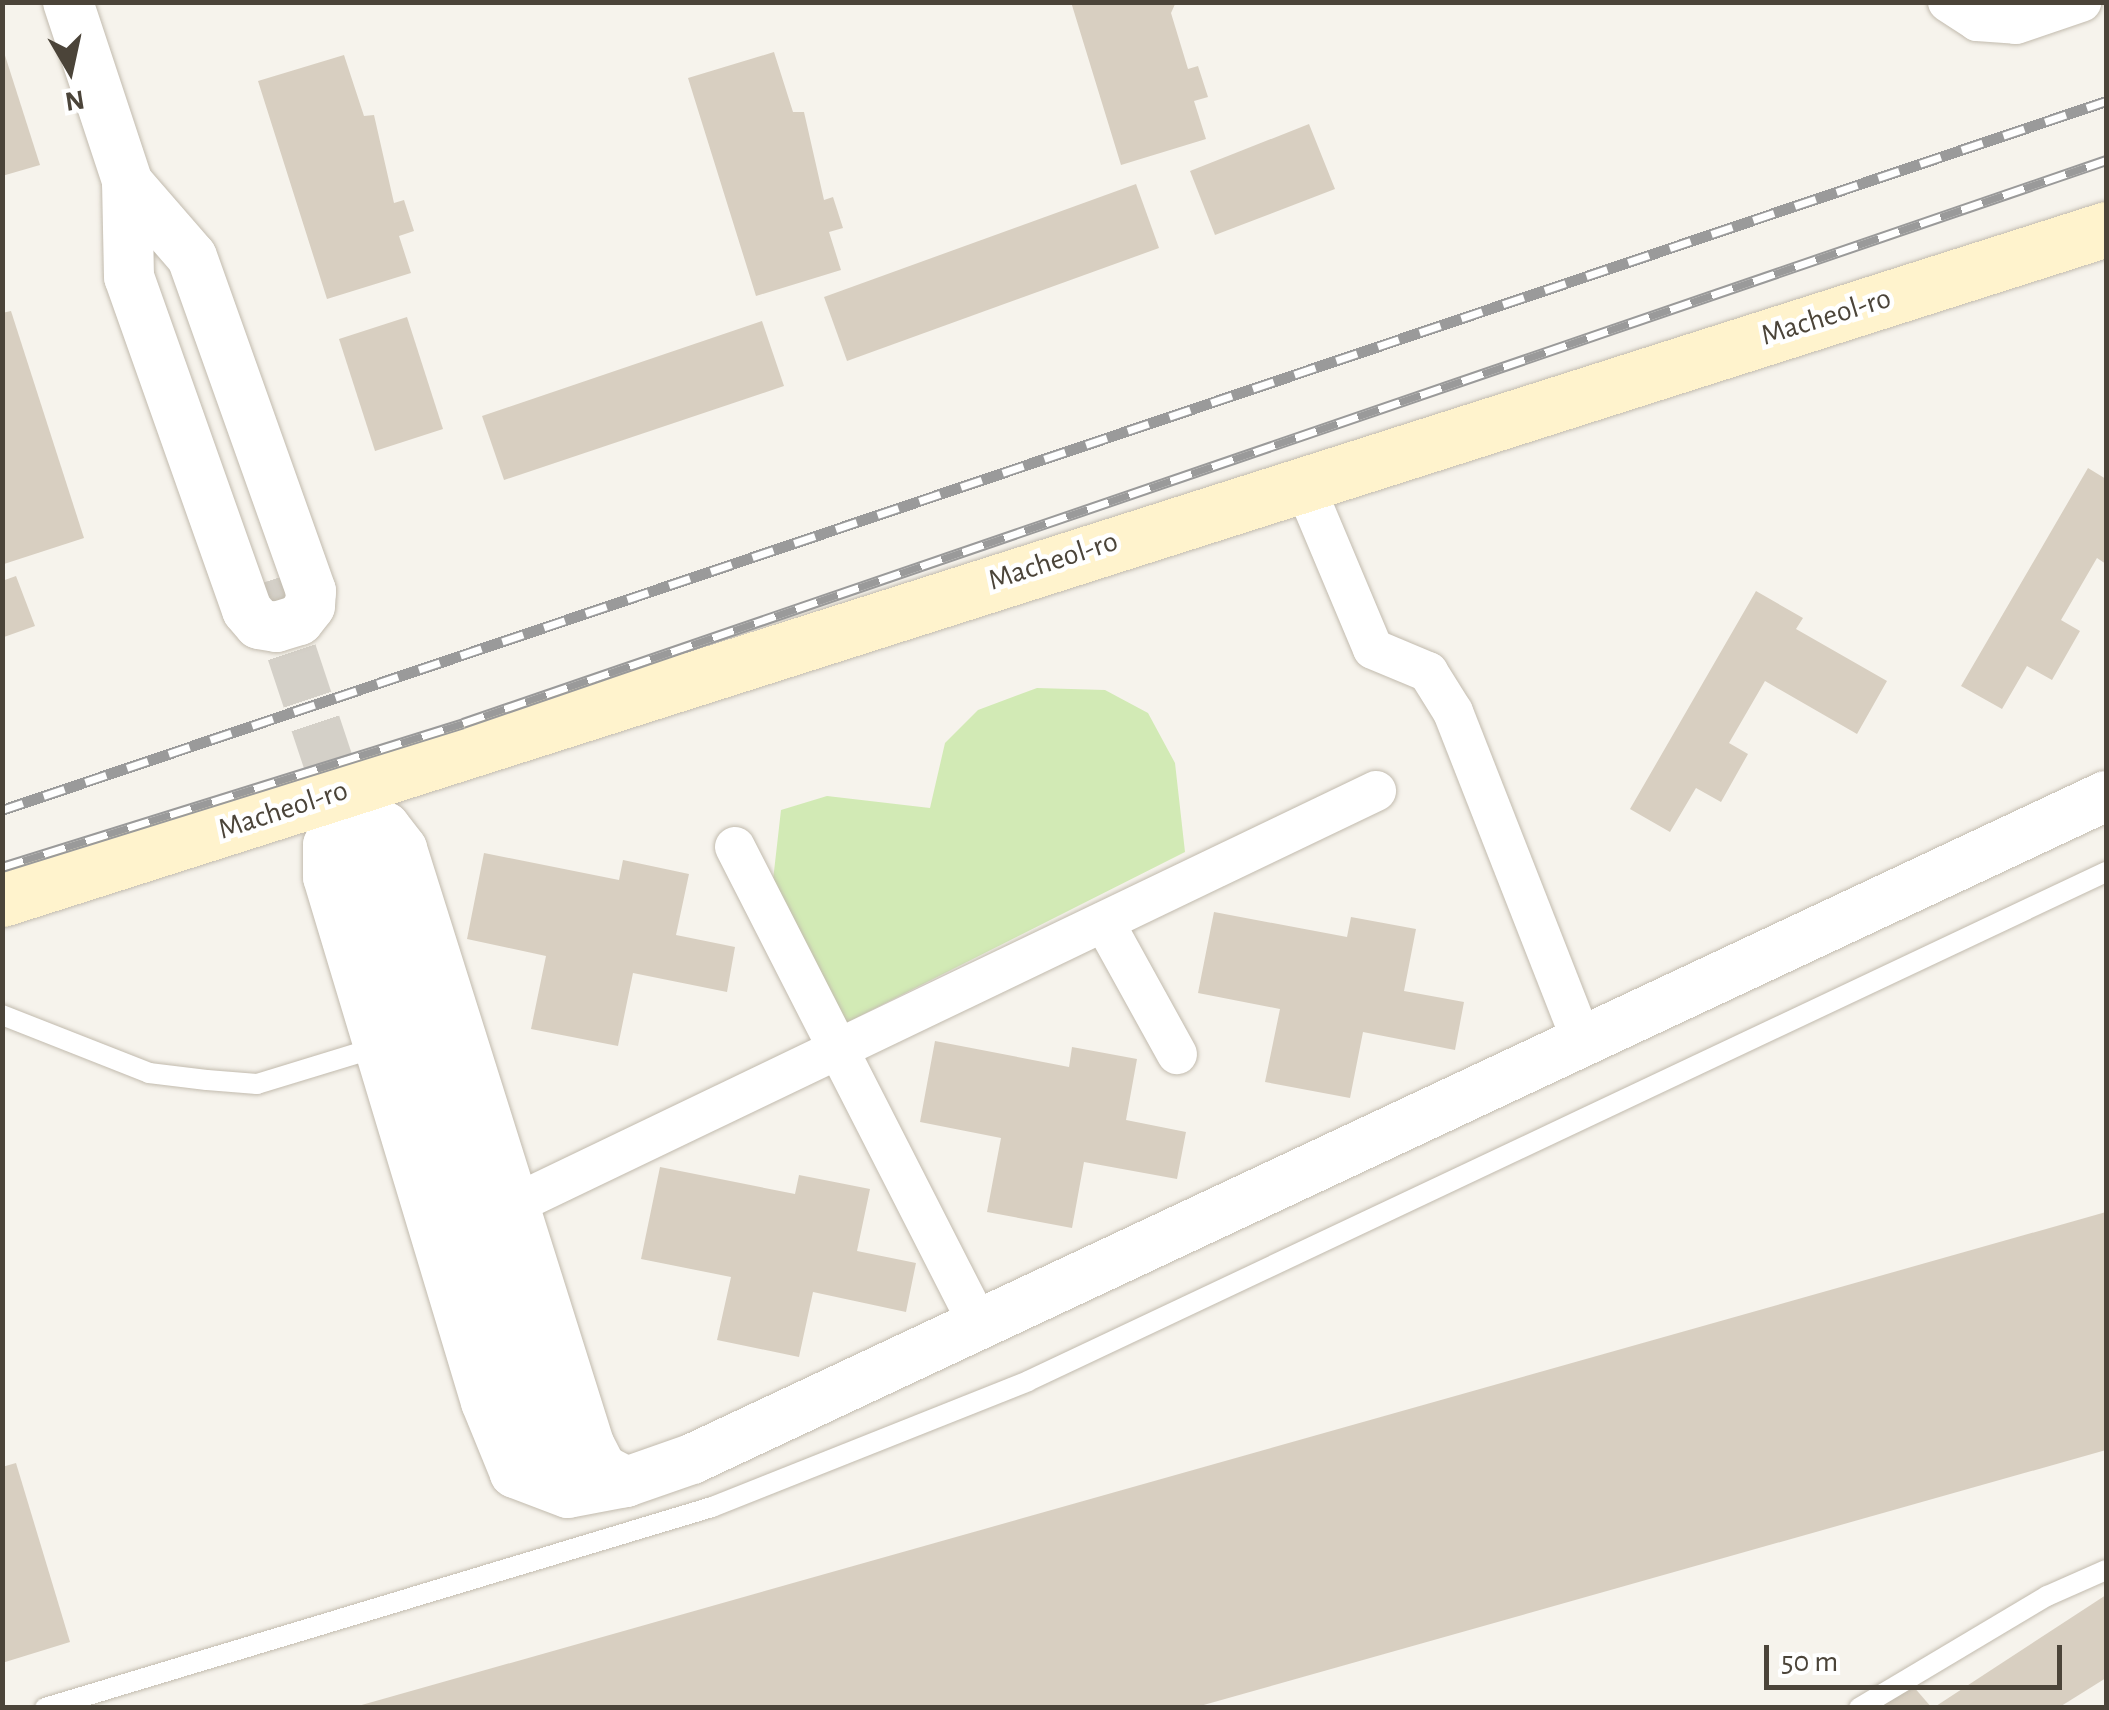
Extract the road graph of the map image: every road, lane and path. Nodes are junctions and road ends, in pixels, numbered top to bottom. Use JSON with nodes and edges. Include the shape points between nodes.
{"nodes":[{"id":1,"x":68,"y":2,"type":"edge"},
{"id":2,"x":1948,"y":2,"type":"edge"},
{"id":3,"x":2081,"y":2,"type":"edge"},
{"id":4,"x":127,"y":182,"type":"junction"},
{"id":5,"x":2106,"y":229,"type":"edge"},
{"id":6,"x":1302,"y":480,"type":"junction"},
{"id":7,"x":268,"y":581,"type":"tunnel mouth"},
{"id":8,"x":1376,"y":791,"type":"dead end"},
{"id":9,"x":2106,"y":796,"type":"edge"},
{"id":10,"x":348,"y":829,"type":"junction"},
{"id":11,"x":735,"y":847,"type":"dead end"},
{"id":12,"x":2106,"y":872,"type":"edge"},
{"id":13,"x":2,"y":899,"type":"edge"},
{"id":14,"x":1104,"y":922,"type":"junction"},
{"id":15,"x":2,"y":1015,"type":"edge"},
{"id":16,"x":1583,"y":1043,"type":"junction"},
{"id":17,"x":380,"y":1046,"type":"junction"},
{"id":18,"x":835,"y":1052,"type":"junction"},
{"id":19,"x":1177,"y":1054,"type":"dead end"},
{"id":20,"x":474,"y":1222,"type":"junction"},
{"id":21,"x":980,"y":1327,"type":"junction"},
{"id":22,"x":626,"y":1482,"type":"junction"},
{"id":23,"x":2106,"y":1570,"type":"edge"},
{"id":24,"x":46,"y":1708,"type":"edge"},
{"id":25,"x":1859,"y":1708,"type":"edge"}],
"edges":[{"from":1,"to":4,"type":"street"},
{"from":2,"to":3,"type":"street","via":[[1978,21],[2016,24]]},
{"from":4,"to":4,"type":"street","via":[[128,276],[247,610],[259,624],[276,628],[299,620],[310,606],[310,590],[192,257]]},
{"from":4,"to":7,"type":"street"},
{"from":5,"to":6,"type":"main road","name":"Macheol-ro"},
{"from":6,"to":10,"type":"main road","name":"Macheol-ro"},
{"from":6,"to":16,"type":"street","via":[[1372,649],[1428,672],[1453,712]]},
{"from":8,"to":14,"type":"street"},
{"from":9,"to":16,"type":"street"},
{"from":10,"to":13,"type":"main road","name":"Macheol-ro"},
{"from":10,"to":17,"type":"street","via":[[328,845],[328,877]]},
{"from":10,"to":20,"type":"street","via":[[385,827],[402,850]]},
{"from":11,"to":18,"type":"street"},
{"from":12,"to":24,"type":"lane","via":[[1028,1380],[694,1513]]},
{"from":14,"to":18,"type":"street"},
{"from":14,"to":19,"type":"street"},
{"from":15,"to":17,"type":"lane","via":[[149,1073],[257,1084]]},
{"from":16,"to":21,"type":"street"},
{"from":17,"to":20,"type":"street"},
{"from":18,"to":20,"type":"street"},
{"from":18,"to":21,"type":"street"},
{"from":20,"to":22,"type":"street","via":[[602,1469]]},
{"from":20,"to":22,"type":"street","via":[[515,1473],[568,1493]]},
{"from":21,"to":22,"type":"street"},
{"from":23,"to":25,"type":"lane","via":[[2047,1596]]}]}
